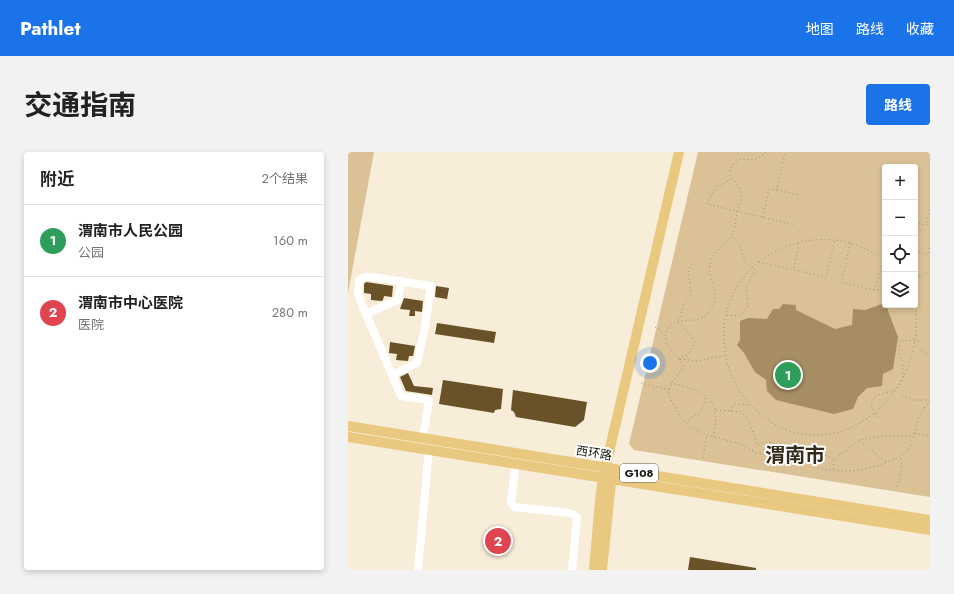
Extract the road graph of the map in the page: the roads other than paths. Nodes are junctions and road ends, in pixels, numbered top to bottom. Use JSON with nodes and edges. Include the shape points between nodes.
{"nodes":[{"id":1,"x":679,"y":152,"type":"edge"},
{"id":2,"x":686,"y":152,"type":"edge"},
{"id":3,"x":401,"y":281,"type":"junction"},
{"id":4,"x":365,"y":314,"type":"junction"},
{"id":5,"x":392,"y":375,"type":"junction"},
{"id":6,"x":348,"y":426,"type":"edge"},
{"id":7,"x":348,"y":437,"type":"edge"},
{"id":8,"x":423,"y":438,"type":"junction"},
{"id":9,"x":429,"y":449,"type":"junction"},
{"id":10,"x":516,"y":462,"type":"junction"},
{"id":11,"x":608,"y":473,"type":"junction"},
{"id":12,"x":930,"y":520,"type":"edge"},
{"id":13,"x":930,"y":530,"type":"edge"},
{"id":14,"x":418,"y":570,"type":"edge"},
{"id":15,"x":572,"y":570,"type":"edge"},
{"id":16,"x":594,"y":570,"type":"edge"},
{"id":17,"x":602,"y":570,"type":"edge"}],
"edges":[{"from":1,"to":11,"type":"main road"},
{"from":2,"to":11,"type":"main road"},
{"from":3,"to":4,"type":"street","via":[[398,300]]},
{"from":3,"to":4,"type":"street","via":[[372,277],[359,280],[358,295]]},
{"from":3,"to":5,"type":"street","via":[[431,286],[417,363]]},
{"from":4,"to":5,"type":"street"},
{"from":5,"to":8,"type":"street","via":[[401,396],[429,400]]},
{"from":6,"to":8,"type":"main road","name":"西环路","number":"G108"},
{"from":7,"to":9,"type":"main road","name":"西环路"},
{"from":8,"to":11,"type":"main road","name":"西环路","number":"G108"},
{"from":9,"to":10,"type":"main road","name":"西环路"},
{"from":9,"to":14,"type":"street"},
{"from":10,"to":11,"type":"main road","name":"西环路"},
{"from":10,"to":15,"type":"street","via":[[511,502],[514,507],[569,514],[577,518]]},
{"from":11,"to":12,"type":"main road","name":"西环路","number":"G108"},
{"from":11,"to":13,"type":"main road","name":"西环路"},
{"from":11,"to":16,"type":"main road","via":[[600,501]]},
{"from":11,"to":17,"type":"main road"}]}
